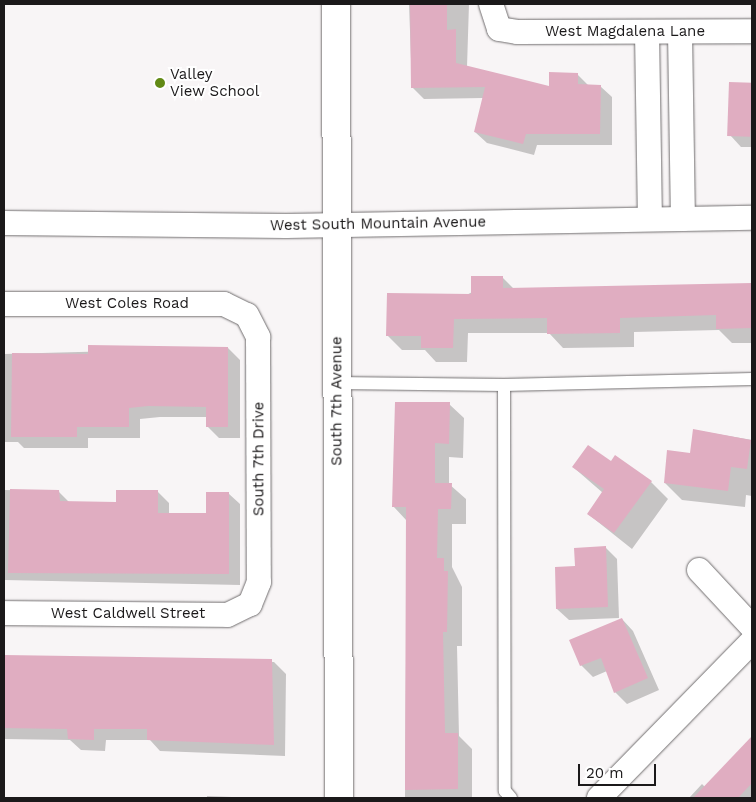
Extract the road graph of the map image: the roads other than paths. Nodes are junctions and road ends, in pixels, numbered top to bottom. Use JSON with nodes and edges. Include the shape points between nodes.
{"nodes":[{"id":1,"x":336,"y":4,"type":"edge"},
{"id":2,"x":491,"y":4,"type":"edge"},
{"id":3,"x":647,"y":32,"type":"junction"},
{"id":4,"x":680,"y":32,"type":"junction"},
{"id":5,"x":752,"y":32,"type":"edge"},
{"id":6,"x":682,"y":105,"type":"junction"},
{"id":7,"x":648,"y":106,"type":"junction"},
{"id":8,"x":752,"y":218,"type":"edge"},
{"id":9,"x":683,"y":219,"type":"junction"},
{"id":10,"x":650,"y":220,"type":"junction"},
{"id":11,"x":4,"y":223,"type":"edge"},
{"id":12,"x":336,"y":226,"type":"junction"},
{"id":13,"x":4,"y":304,"type":"edge"},
{"id":14,"x":248,"y":315,"type":"joint"},
{"id":15,"x":752,"y":379,"type":"edge"},
{"id":16,"x":336,"y":383,"type":"junction"},
{"id":17,"x":504,"y":385,"type":"junction"},
{"id":18,"x":699,"y":570,"type":"dead end"},
{"id":19,"x":250,"y":604,"type":"joint"},
{"id":20,"x":4,"y":613,"type":"edge"},
{"id":21,"x":752,"y":627,"type":"edge"},
{"id":22,"x":752,"y":641,"type":"edge"},
{"id":23,"x":339,"y":798,"type":"edge"},
{"id":24,"x":511,"y":798,"type":"edge"},
{"id":25,"x":599,"y":798,"type":"edge"}],
"edges":[{"from":1,"to":12,"type":"street","name":"South 7th Avenue"},
{"from":2,"to":3,"type":"street","name":"West Magdalena Lane","via":[[499,29]]},
{"from":3,"to":4,"type":"street","name":"West Magdalena Lane"},
{"from":3,"to":7,"type":"street"},
{"from":4,"to":5,"type":"street","name":"West Magdalena Lane"},
{"from":4,"to":6,"type":"street"},
{"from":6,"to":7,"type":"street"},
{"from":6,"to":9,"type":"street"},
{"from":7,"to":10,"type":"street"},
{"from":8,"to":9,"type":"street","name":"West South Mountain Avenue"},
{"from":9,"to":10,"type":"street","name":"West South Mountain Avenue"},
{"from":10,"to":12,"type":"street","name":"West South Mountain Avenue"},
{"from":11,"to":12,"type":"street","name":"West South Mountain Avenue"},
{"from":12,"to":16,"type":"street","name":"South 7th Avenue"},
{"from":13,"to":14,"type":"street","name":"West Coles Road","via":[[224,304]]},
{"from":14,"to":19,"type":"street","name":"South 7th Drive","via":[[258,336],[259,582]]},
{"from":15,"to":17,"type":"lane"},
{"from":16,"to":17,"type":"lane"},
{"from":16,"to":23,"type":"street","name":"South 7th Avenue"},
{"from":17,"to":24,"type":"lane","via":[[506,790]]},
{"from":18,"to":21,"type":"street"},
{"from":19,"to":20,"type":"street","name":"West Caldwell Street","via":[[227,615]]},
{"from":22,"to":25,"type":"street"}]}
